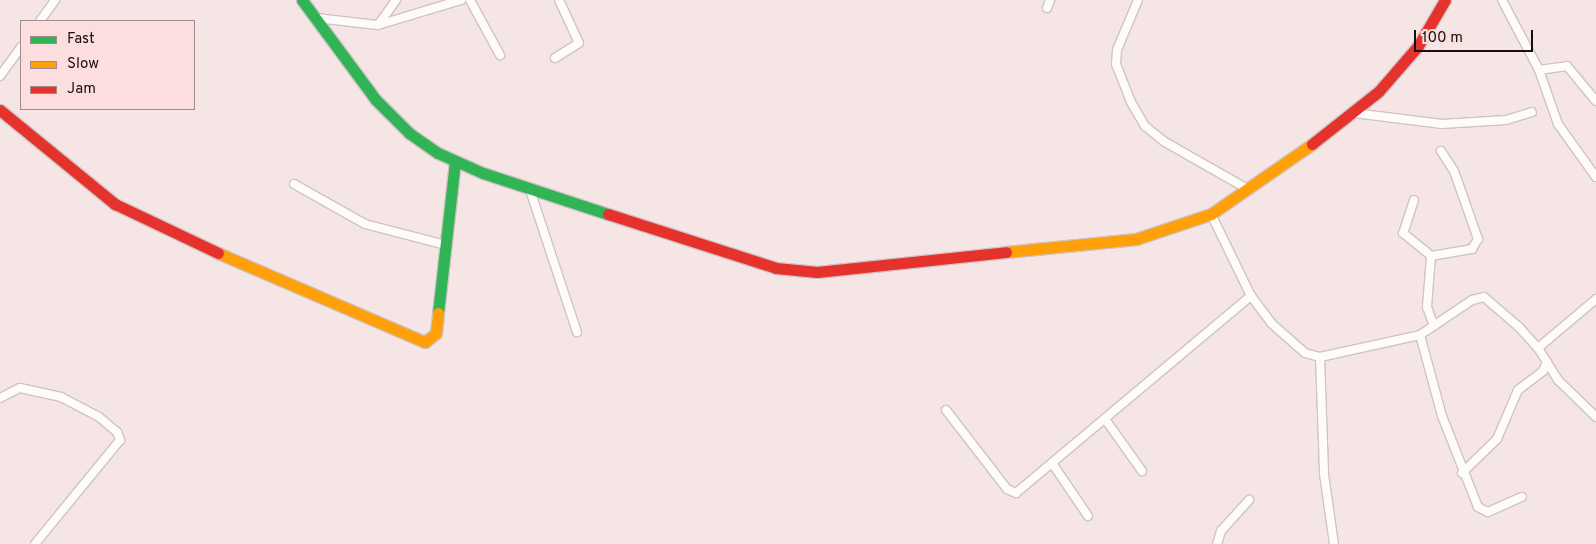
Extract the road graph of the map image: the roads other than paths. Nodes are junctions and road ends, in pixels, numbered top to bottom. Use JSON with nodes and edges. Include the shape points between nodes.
{"nodes":[{"id":1,"x":56,"y":0,"type":"edge"},
{"id":2,"x":302,"y":0,"type":"edge"},
{"id":3,"x":396,"y":0,"type":"edge"},
{"id":4,"x":461,"y":0,"type":"edge"},
{"id":5,"x":470,"y":0,"type":"edge"},
{"id":6,"x":559,"y":0,"type":"edge"},
{"id":7,"x":1138,"y":0,"type":"edge"},
{"id":8,"x":1446,"y":0,"type":"edge"},
{"id":9,"x":1502,"y":0,"type":"edge"},
{"id":10,"x":316,"y":18,"type":"junction"},
{"id":11,"x":41,"y":20,"type":"edge"},
{"id":12,"x":378,"y":25,"type":"junction"},
{"id":13,"x":20,"y":48,"type":"edge"},
{"id":14,"x":500,"y":55,"type":"dead end"},
{"id":15,"x":555,"y":58,"type":"dead end"},
{"id":16,"x":1539,"y":70,"type":"junction"},
{"id":17,"x":0,"y":76,"type":"edge"},
{"id":18,"x":1596,"y":101,"type":"edge"},
{"id":19,"x":0,"y":110,"type":"edge"},
{"id":20,"x":1532,"y":112,"type":"dead end"},
{"id":21,"x":1354,"y":113,"type":"junction"},
{"id":22,"x":1441,"y":150,"type":"dead end"},
{"id":23,"x":455,"y":162,"type":"junction"},
{"id":24,"x":1596,"y":177,"type":"edge"},
{"id":25,"x":294,"y":184,"type":"dead end"},
{"id":26,"x":529,"y":187,"type":"junction"},
{"id":27,"x":1249,"y":190,"type":"junction"},
{"id":28,"x":1414,"y":200,"type":"dead end"},
{"id":29,"x":1211,"y":214,"type":"junction"},
{"id":30,"x":446,"y":245,"type":"junction"},
{"id":31,"x":1431,"y":256,"type":"junction"},
{"id":32,"x":1251,"y":296,"type":"junction"},
{"id":33,"x":1596,"y":299,"type":"edge"},
{"id":34,"x":1434,"y":326,"type":"junction"},
{"id":35,"x":577,"y":332,"type":"dead end"},
{"id":36,"x":1420,"y":335,"type":"junction"},
{"id":37,"x":1538,"y":348,"type":"junction"},
{"id":38,"x":1320,"y":357,"type":"junction"},
{"id":39,"x":1547,"y":362,"type":"junction"},
{"id":40,"x":0,"y":398,"type":"edge"},
{"id":41,"x":946,"y":410,"type":"dead end"},
{"id":42,"x":1596,"y":417,"type":"edge"},
{"id":43,"x":1105,"y":419,"type":"junction"},
{"id":44,"x":1052,"y":463,"type":"junction"},
{"id":45,"x":1142,"y":471,"type":"dead end"},
{"id":46,"x":1462,"y":473,"type":"junction"},
{"id":47,"x":1522,"y":497,"type":"dead end"},
{"id":48,"x":1249,"y":500,"type":"dead end"},
{"id":49,"x":1088,"y":516,"type":"dead end"},
{"id":50,"x":35,"y":544,"type":"edge"},
{"id":51,"x":1217,"y":544,"type":"edge"},
{"id":52,"x":1334,"y":544,"type":"edge"}],
"edges":[{"from":1,"to":11,"type":"street"},
{"from":2,"to":10,"type":"street"},
{"from":3,"to":12,"type":"street"},
{"from":4,"to":12,"type":"street"},
{"from":5,"to":14,"type":"street"},
{"from":6,"to":15,"type":"street","via":[[579,43]]},
{"from":7,"to":27,"type":"street","via":[[1117,50],[1116,64],[1131,102],[1145,126],[1166,142]]},
{"from":8,"to":21,"type":"street","via":[[1396,75]]},
{"from":9,"to":16,"type":"street"},
{"from":10,"to":12,"type":"street"},
{"from":10,"to":23,"type":"street","via":[[394,120],[424,144]]},
{"from":13,"to":17,"type":"street"},
{"from":16,"to":18,"type":"street","via":[[1566,66]]},
{"from":16,"to":24,"type":"street","via":[[1558,124]]},
{"from":19,"to":30,"type":"street","via":[[116,204],[186,240],[421,342],[430,342],[436,333]]},
{"from":20,"to":21,"type":"street","via":[[1506,120],[1442,124]]},
{"from":21,"to":27,"type":"street"},
{"from":22,"to":31,"type":"street","via":[[1457,180],[1478,244],[1457,254]]},
{"from":23,"to":26,"type":"street"},
{"from":23,"to":30,"type":"street"},
{"from":25,"to":30,"type":"street","via":[[364,224]]},
{"from":26,"to":29,"type":"street","via":[[755,262],[810,272],[915,264],[1136,238]]},
{"from":26,"to":35,"type":"street"},
{"from":27,"to":29,"type":"street"},
{"from":28,"to":31,"type":"street","via":[[1403,233]]},
{"from":29,"to":32,"type":"street"},
{"from":31,"to":34,"type":"street","via":[[1427,307]]},
{"from":32,"to":38,"type":"street","via":[[1289,341],[1305,353]]},
{"from":32,"to":43,"type":"street"},
{"from":33,"to":37,"type":"street"},
{"from":34,"to":36,"type":"street"},
{"from":34,"to":37,"type":"street","via":[[1472,300],[1484,297]]},
{"from":36,"to":38,"type":"street"},
{"from":36,"to":46,"type":"street","via":[[1432,387]]},
{"from":37,"to":39,"type":"street"},
{"from":38,"to":52,"type":"street","via":[[1324,474]]},
{"from":39,"to":42,"type":"street","via":[[1558,380]]},
{"from":39,"to":46,"type":"street","via":[[1543,372],[1518,390],[1497,439]]},
{"from":40,"to":50,"type":"street","via":[[20,388],[61,397],[99,417],[117,432],[120,440]]},
{"from":41,"to":44,"type":"street","via":[[1013,493]]},
{"from":43,"to":44,"type":"street"},
{"from":43,"to":45,"type":"street"},
{"from":44,"to":49,"type":"street"},
{"from":46,"to":47,"type":"street","via":[[1478,507],[1484,511]]},
{"from":48,"to":51,"type":"street","via":[[1221,531]]}]}
